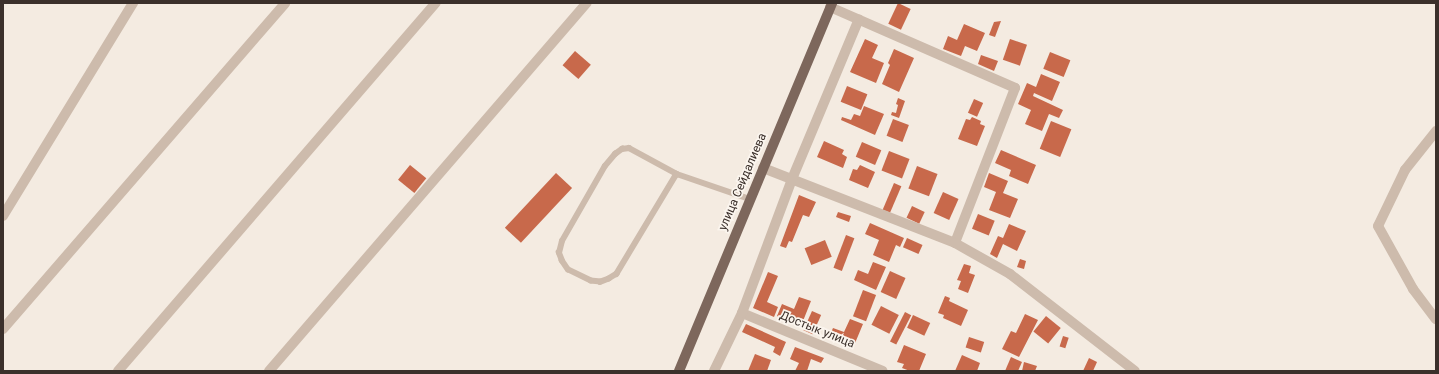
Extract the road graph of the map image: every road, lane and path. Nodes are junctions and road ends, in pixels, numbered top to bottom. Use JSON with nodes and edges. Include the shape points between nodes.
{"nodes":[{"id":1,"x":133,"y":3,"type":"edge"},
{"id":2,"x":285,"y":3,"type":"edge"},
{"id":3,"x":436,"y":3,"type":"edge"},
{"id":4,"x":587,"y":3,"type":"edge"},
{"id":5,"x":831,"y":5,"type":"edge"},
{"id":6,"x":859,"y":19,"type":"junction"},
{"id":7,"x":1436,"y":131,"type":"edge"},
{"id":8,"x":763,"y":168,"type":"junction"},
{"id":9,"x":677,"y":174,"type":"junction"},
{"id":10,"x":792,"y":179,"type":"junction"},
{"id":11,"x":750,"y":198,"type":"junction"},
{"id":12,"x":3,"y":216,"type":"edge"},
{"id":13,"x":955,"y":243,"type":"junction"},
{"id":14,"x":742,"y":313,"type":"junction"},
{"id":15,"x":1436,"y":319,"type":"edge"},
{"id":16,"x":3,"y":329,"type":"edge"},
{"id":17,"x":118,"y":371,"type":"edge"},
{"id":18,"x":269,"y":371,"type":"edge"},
{"id":19,"x":679,"y":371,"type":"edge"},
{"id":20,"x":714,"y":371,"type":"edge"},
{"id":21,"x":883,"y":371,"type":"edge"},
{"id":22,"x":1135,"y":371,"type":"edge"}],
"edges":[{"from":1,"to":12,"type":"street"},
{"from":2,"to":16,"type":"street"},
{"from":3,"to":17,"type":"street"},
{"from":4,"to":18,"type":"street"},
{"from":5,"to":6,"type":"street"},
{"from":5,"to":8,"type":"main road","name":"улица Сейдалиева"},
{"from":6,"to":10,"type":"street"},
{"from":6,"to":13,"type":"street","via":[[1015,88]]},
{"from":7,"to":15,"type":"street","via":[[1404,170],[1378,226],[1413,289]]},
{"from":8,"to":10,"type":"street"},
{"from":8,"to":11,"type":"main road","name":"улица Сейдалиева"},
{"from":9,"to":9,"type":"lane","via":[[628,148],[615,154],[605,166],[562,241],[559,253],[568,270],[591,281],[601,282],[616,274]]},
{"from":9,"to":11,"type":"lane"},
{"from":10,"to":13,"type":"street"},
{"from":10,"to":14,"type":"street"},
{"from":11,"to":19,"type":"main road","name":"улица Сейдалиева"},
{"from":13,"to":22,"type":"street","via":[[1010,274]]},
{"from":14,"to":20,"type":"street"},
{"from":14,"to":21,"type":"street","name":"Достык улица"}]}
